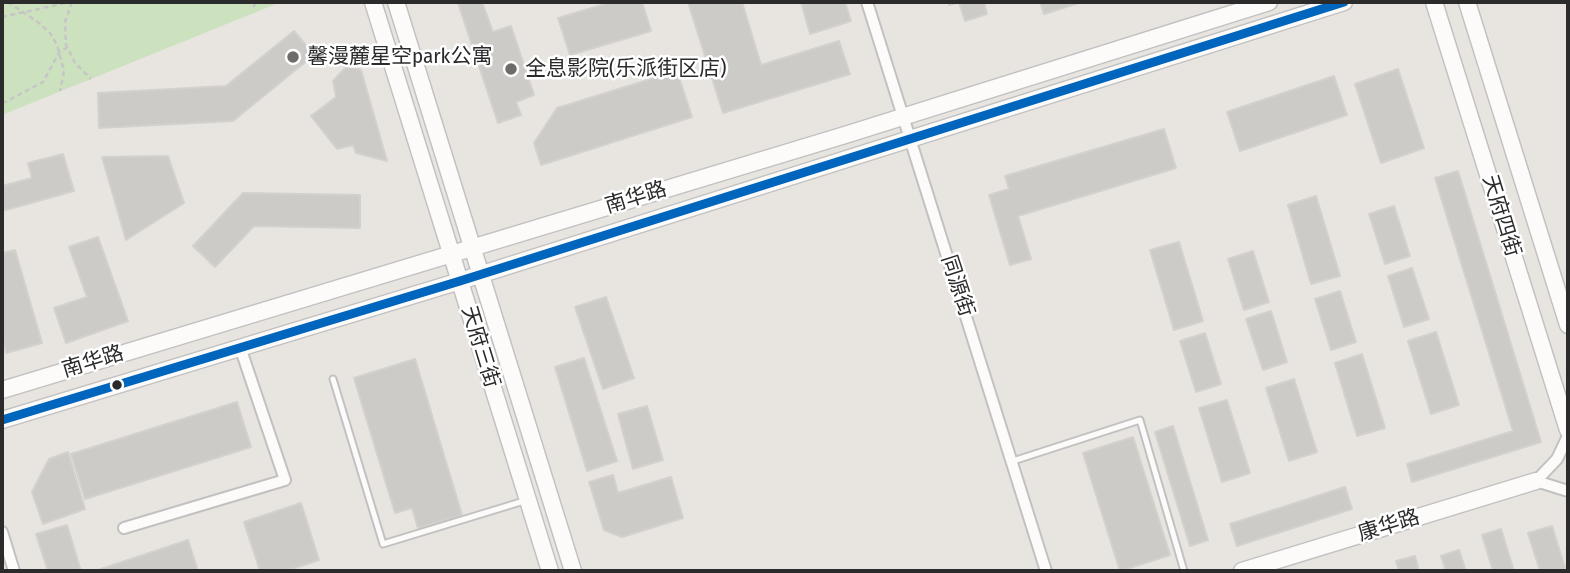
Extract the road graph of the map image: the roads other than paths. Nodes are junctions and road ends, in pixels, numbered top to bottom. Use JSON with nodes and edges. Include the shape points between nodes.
{"nodes":[{"id":1,"x":373,"y":2,"type":"edge"},
{"id":2,"x":396,"y":2,"type":"edge"},
{"id":3,"x":867,"y":2,"type":"edge"},
{"id":4,"x":1269,"y":2,"type":"edge"},
{"id":5,"x":1344,"y":2,"type":"edge"},
{"id":6,"x":1434,"y":2,"type":"edge"},
{"id":7,"x":1467,"y":2,"type":"edge"},
{"id":8,"x":903,"y":116,"type":"junction"},
{"id":9,"x":910,"y":139,"type":"junction"},
{"id":10,"x":473,"y":248,"type":"junction"},
{"id":11,"x":451,"y":254,"type":"junction"},
{"id":12,"x":481,"y":274,"type":"junction"},
{"id":13,"x":460,"y":281,"type":"junction"},
{"id":14,"x":1568,"y":325,"type":"edge"},
{"id":15,"x":240,"y":347,"type":"junction"},
{"id":16,"x":333,"y":379,"type":"dead end"},
{"id":17,"x":2,"y":390,"type":"edge"},
{"id":18,"x":2,"y":420,"type":"edge"},
{"id":19,"x":1568,"y":430,"type":"edge"},
{"id":20,"x":1568,"y":436,"type":"edge"},
{"id":21,"x":1013,"y":461,"type":"junction"},
{"id":22,"x":1536,"y":481,"type":"junction"},
{"id":23,"x":1568,"y":491,"type":"edge"},
{"id":24,"x":527,"y":500,"type":"junction"},
{"id":25,"x":124,"y":528,"type":"dead end"},
{"id":26,"x":2,"y":532,"type":"edge"},
{"id":27,"x":14,"y":571,"type":"edge"},
{"id":28,"x":550,"y":571,"type":"edge"},
{"id":29,"x":573,"y":571,"type":"edge"},
{"id":30,"x":1046,"y":571,"type":"edge"},
{"id":31,"x":1184,"y":571,"type":"edge"},
{"id":32,"x":1241,"y":571,"type":"edge"}],
"edges":[{"from":1,"to":11,"type":"main road","name":"天府三街"},
{"from":2,"to":10,"type":"main road","name":"天府三街"},
{"from":3,"to":8,"type":"street","name":"同源街"},
{"from":4,"to":8,"type":"main road","name":"南华路"},
{"from":5,"to":9,"type":"main road","name":"南华路"},
{"from":6,"to":19,"type":"main road","name":"天府四街"},
{"from":7,"to":14,"type":"main road","name":"天府四街"},
{"from":8,"to":9,"type":"street","name":"同源街"},
{"from":8,"to":10,"type":"main road","name":"南华路"},
{"from":9,"to":12,"type":"main road","name":"南华路"},
{"from":9,"to":21,"type":"street","name":"同源街"},
{"from":10,"to":11,"type":"main road","name":"南华路"},
{"from":10,"to":12,"type":"main road","name":"天府三街"},
{"from":11,"to":13,"type":"main road","name":"天府三街"},
{"from":11,"to":17,"type":"main road","name":"南华路"},
{"from":12,"to":13,"type":"main road","name":"南华路"},
{"from":12,"to":29,"type":"main road","name":"天府三街"},
{"from":13,"to":15,"type":"main road","name":"南华路"},
{"from":13,"to":24,"type":"main road","name":"天府三街"},
{"from":15,"to":18,"type":"main road","name":"南华路"},
{"from":15,"to":25,"type":"street","via":[[285,480]]},
{"from":16,"to":24,"type":"lane","via":[[383,544]]},
{"from":20,"to":22,"type":"street","via":[[1558,459]]},
{"from":21,"to":30,"type":"street","name":"同源街"},
{"from":21,"to":31,"type":"lane","via":[[1140,420]]},
{"from":22,"to":23,"type":"street"},
{"from":22,"to":32,"type":"main road","name":"康华路"},
{"from":24,"to":28,"type":"main road","name":"天府三街"},
{"from":26,"to":27,"type":"street"}]}
